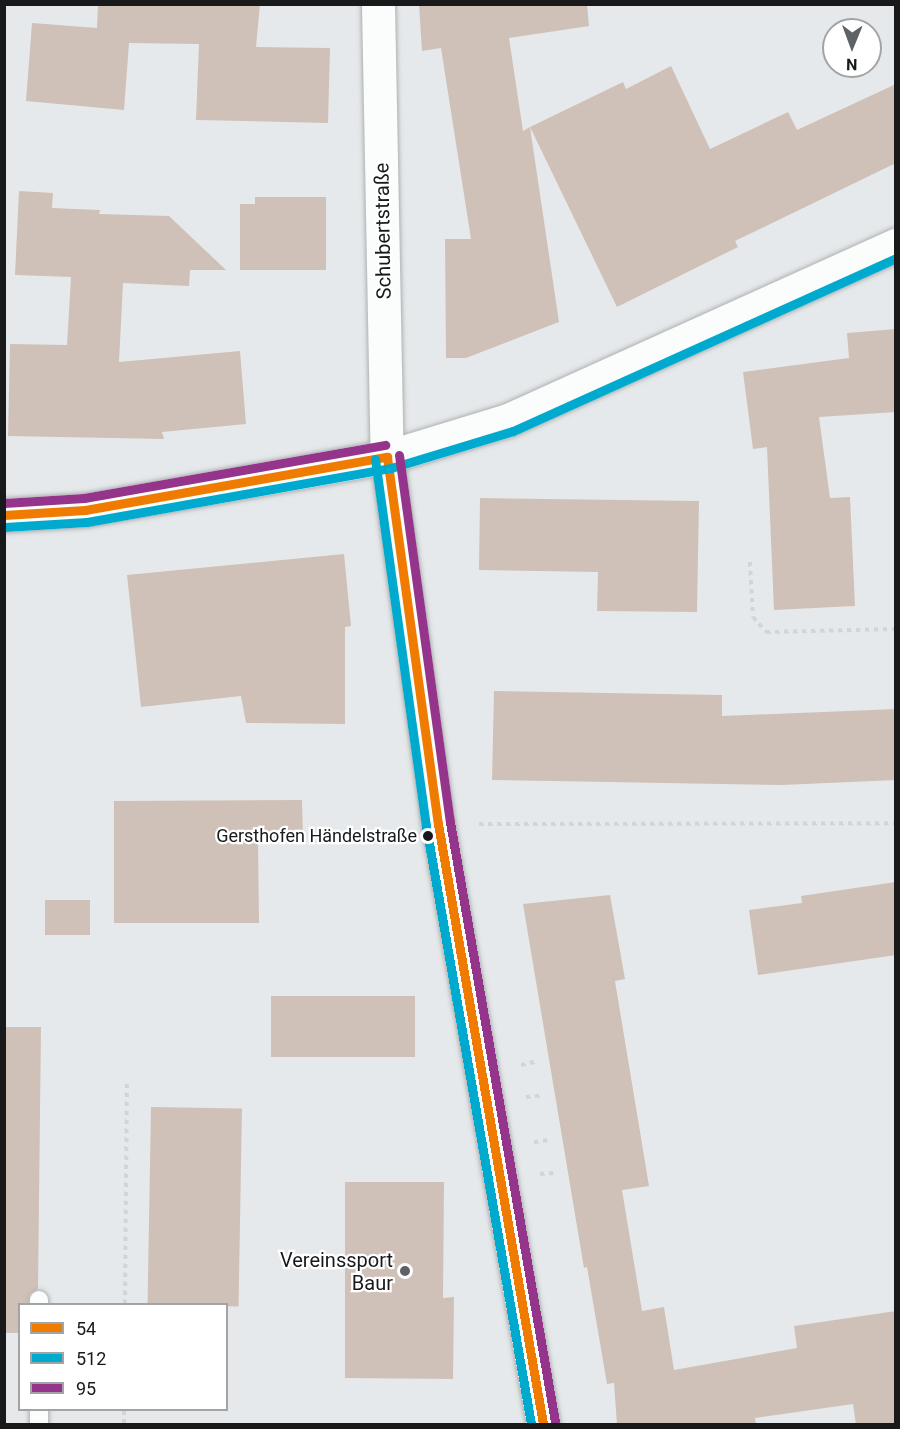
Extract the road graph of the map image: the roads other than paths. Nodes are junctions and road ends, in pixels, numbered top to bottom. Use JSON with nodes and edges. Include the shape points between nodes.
{"nodes":[{"id":1,"x":378,"y":4,"type":"edge"},
{"id":2,"x":896,"y":244,"type":"edge"},
{"id":3,"x":387,"y":457,"type":"junction"},
{"id":4,"x":4,"y":515,"type":"edge"},
{"id":5,"x":543,"y":1425,"type":"edge"}],
"edges":[{"from":1,"to":3,"type":"street","name":"Schubertstraße"},
{"from":2,"to":3,"type":"street","via":[[508,420]]},
{"from":3,"to":4,"type":"street","via":[[85,510]]},
{"from":3,"to":5,"type":"street","name":"Schubertstraße","via":[[438,824]]}]}
